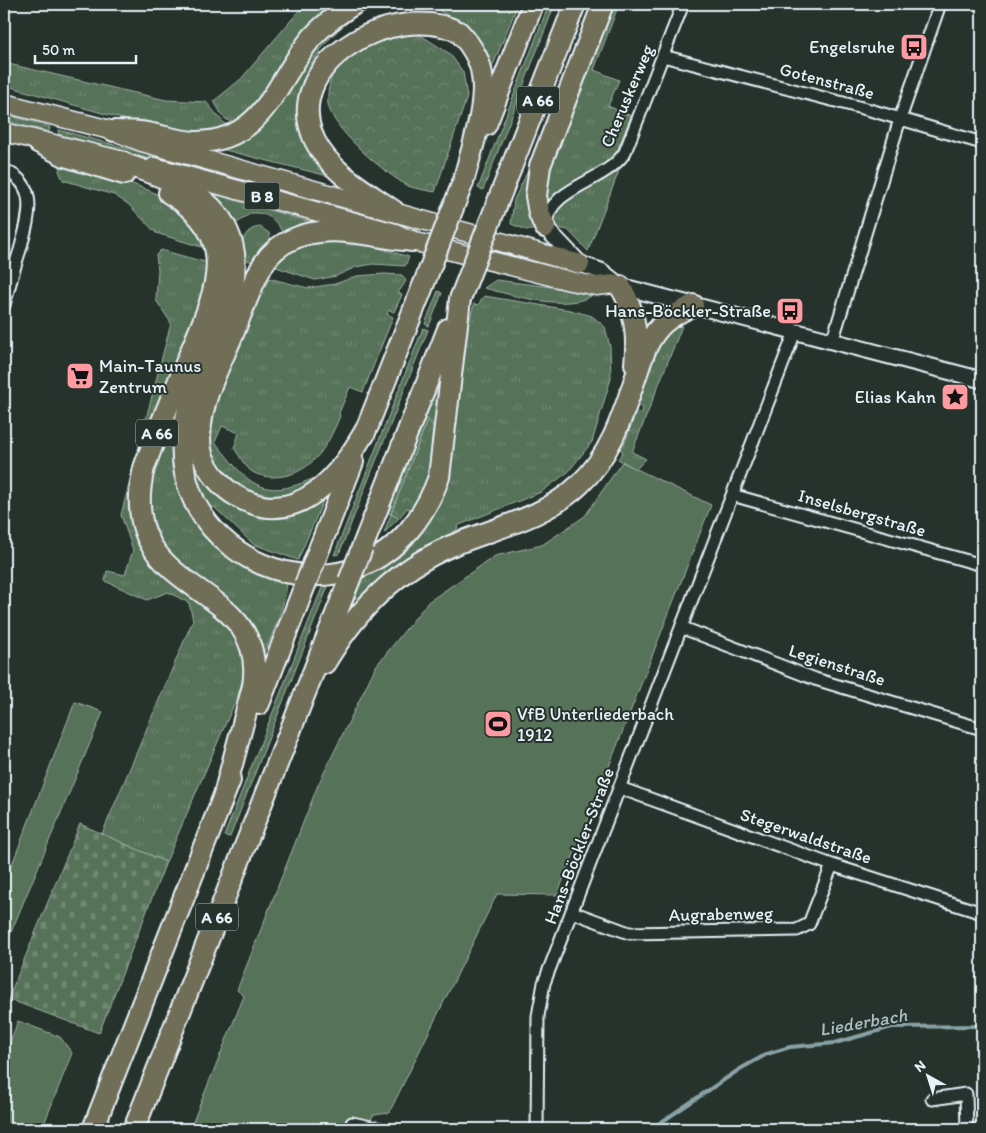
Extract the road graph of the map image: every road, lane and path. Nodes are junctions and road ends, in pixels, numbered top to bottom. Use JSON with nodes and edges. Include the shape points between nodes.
{"nodes":[{"id":1,"x":354,"y":4,"type":"edge"},
{"id":2,"x":533,"y":4,"type":"edge"},
{"id":3,"x":575,"y":4,"type":"edge"},
{"id":4,"x":603,"y":4,"type":"edge"},
{"id":5,"x":683,"y":4,"type":"edge"},
{"id":6,"x":940,"y":4,"type":"edge"},
{"id":7,"x":663,"y":56,"type":"junction"},
{"id":8,"x":4,"y":103,"type":"edge"},
{"id":9,"x":900,"y":119,"type":"junction"},
{"id":10,"x":114,"y":131,"type":"junction"},
{"id":11,"x":4,"y":132,"type":"edge"},
{"id":12,"x":38,"y":142,"type":"junction"},
{"id":13,"x":982,"y":143,"type":"edge"},
{"id":14,"x":110,"y":159,"type":"junction"},
{"id":15,"x":4,"y":170,"type":"edge"},
{"id":16,"x":463,"y":182,"type":"junction"},
{"id":17,"x":394,"y":211,"type":"junction"},
{"id":18,"x":545,"y":227,"type":"junction"},
{"id":19,"x":412,"y":240,"type":"junction"},
{"id":20,"x":580,"y":264,"type":"junction"},
{"id":21,"x":617,"y":285,"type":"junction"},
{"id":22,"x":460,"y":299,"type":"junction"},
{"id":23,"x":693,"y":305,"type":"junction"},
{"id":24,"x":4,"y":306,"type":"edge"},
{"id":25,"x":795,"y":332,"type":"junction"},
{"id":26,"x":832,"y":342,"type":"junction"},
{"id":27,"x":982,"y":380,"type":"edge"},
{"id":28,"x":633,"y":386,"type":"junction"},
{"id":29,"x":368,"y":424,"type":"junction"},
{"id":30,"x":732,"y":495,"type":"junction"},
{"id":31,"x":982,"y":565,"type":"edge"},
{"id":32,"x":683,"y":628,"type":"junction"},
{"id":33,"x":300,"y":706,"type":"junction"},
{"id":34,"x":982,"y":729,"type":"edge"},
{"id":35,"x":620,"y":788,"type":"junction"},
{"id":36,"x":225,"y":791,"type":"junction"},
{"id":37,"x":832,"y":865,"type":"junction"},
{"id":38,"x":572,"y":912,"type":"junction"},
{"id":39,"x":982,"y":913,"type":"edge"},
{"id":40,"x":932,"y":1099,"type":"dead end"},
{"id":41,"x":352,"y":1123,"type":"dead end"},
{"id":42,"x":93,"y":1129,"type":"edge"},
{"id":43,"x":134,"y":1129,"type":"edge"},
{"id":44,"x":381,"y":1129,"type":"edge"},
{"id":45,"x":537,"y":1129,"type":"edge"},
{"id":46,"x":967,"y":1129,"type":"edge"}],
"edges":[{"from":1,"to":10,"type":"highway","via":[[327,22],[311,38],[264,110],[240,131],[198,142],[146,132]]},
{"from":2,"to":16,"type":"highway","number":"A 66"},
{"from":3,"to":22,"type":"highway","number":"A 66","bridge":true},
{"from":4,"to":18,"type":"highway","via":[[540,166],[536,196]]},
{"from":5,"to":7,"type":"street","name":"Cheruskerweg"},
{"from":6,"to":9,"type":"street"},
{"from":7,"to":9,"type":"street","name":"Gotenstraße"},
{"from":7,"to":18,"type":"street","name":"Cheruskerweg","via":[[621,158],[605,172],[559,199],[546,217]]},
{"from":8,"to":10,"type":"highway","number":"B 8"},
{"from":9,"to":13,"type":"street","name":"Gotenstraße"},
{"from":9,"to":26,"type":"street"},
{"from":10,"to":17,"type":"highway","number":"B 8","via":[[142,142]]},
{"from":11,"to":12,"type":"highway","number":"B 8"},
{"from":12,"to":14,"type":"highway","number":"B 8"},
{"from":12,"to":36,"type":"highway","number":"A 66","via":[[65,156],[136,177],[164,190],[202,218],[214,247],[217,275],[209,307],[151,448],[139,490],[144,530],[154,550],[174,572],[236,619],[254,654],[256,671],[253,686]]},
{"from":14,"to":19,"type":"highway","number":"B 8","via":[[168,170],[395,232]]},
{"from":14,"to":22,"type":"highway","number":"A 66","via":[[169,180],[200,197],[217,213],[229,233],[235,265],[233,286],[194,386],[184,428],[182,457],[191,496],[201,514],[226,542],[256,562],[309,575],[342,572],[374,559],[412,528],[428,504],[439,477]]},
{"from":15,"to":24,"type":"street","via":[[20,179],[29,203],[27,223]]},
{"from":16,"to":17,"type":"highway","via":[[478,127],[482,90],[482,74],[473,52],[452,24],[431,14],[410,8],[374,14],[344,34],[321,65],[308,104],[310,124],[318,145],[335,168]]},
{"from":16,"to":29,"type":"highway","number":"A 66","bridge":true},
{"from":17,"to":20,"type":"highway","number":"B 8"},
{"from":18,"to":20,"type":"main road"},
{"from":19,"to":21,"type":"highway","number":"B 8","via":[[570,281],[596,286]]},
{"from":19,"to":29,"type":"highway","via":[[359,233],[314,232],[293,238],[277,248],[258,274],[212,385],[202,416],[200,442],[206,463],[230,492],[252,503],[278,506],[302,500],[323,487],[345,463]]},
{"from":20,"to":21,"type":"main road","number":"B 8","via":[[601,271]]},
{"from":21,"to":23,"type":"main road"},
{"from":21,"to":28,"type":"highway","via":[[627,299],[635,324]]},
{"from":22,"to":33,"type":"highway","number":"A 66","bridge":true},
{"from":23,"to":25,"type":"main road"},
{"from":23,"to":28,"type":"highway","via":[[669,318],[658,329]]},
{"from":25,"to":26,"type":"main road"},
{"from":25,"to":30,"type":"street","name":"Hans-Böckler-Straße"},
{"from":26,"to":27,"type":"main road"},
{"from":28,"to":33,"type":"highway","via":[[612,442],[580,484],[542,512],[448,547],[424,558],[398,576],[356,619],[331,653]]},
{"from":29,"to":36,"type":"highway","number":"A 66","bridge":true},
{"from":30,"to":31,"type":"street","name":"Inselsbergstraße"},
{"from":30,"to":32,"type":"street","name":"Hans-Böckler-Straße"},
{"from":32,"to":34,"type":"street","name":"Legienstraße","via":[[815,679]]},
{"from":32,"to":35,"type":"street","name":"Hans-Böckler-Straße"},
{"from":33,"to":43,"type":"highway","number":"A 66"},
{"from":35,"to":37,"type":"street","name":"Stegerwaldstraße"},
{"from":35,"to":38,"type":"street","name":"Hans-Böckler-Straße"},
{"from":36,"to":42,"type":"highway","number":"A 66"},
{"from":37,"to":38,"type":"street","name":"Augrabenweg","via":[[809,924],[797,930],[629,933]]},
{"from":37,"to":39,"type":"street","name":"Stegerwaldstraße"},
{"from":38,"to":45,"type":"street","name":"Hans-Böckler-Straße","via":[[544,983],[538,1016]]},
{"from":40,"to":46,"type":"street","via":[[966,1094]]},
{"from":41,"to":44,"type":"street"}]}
